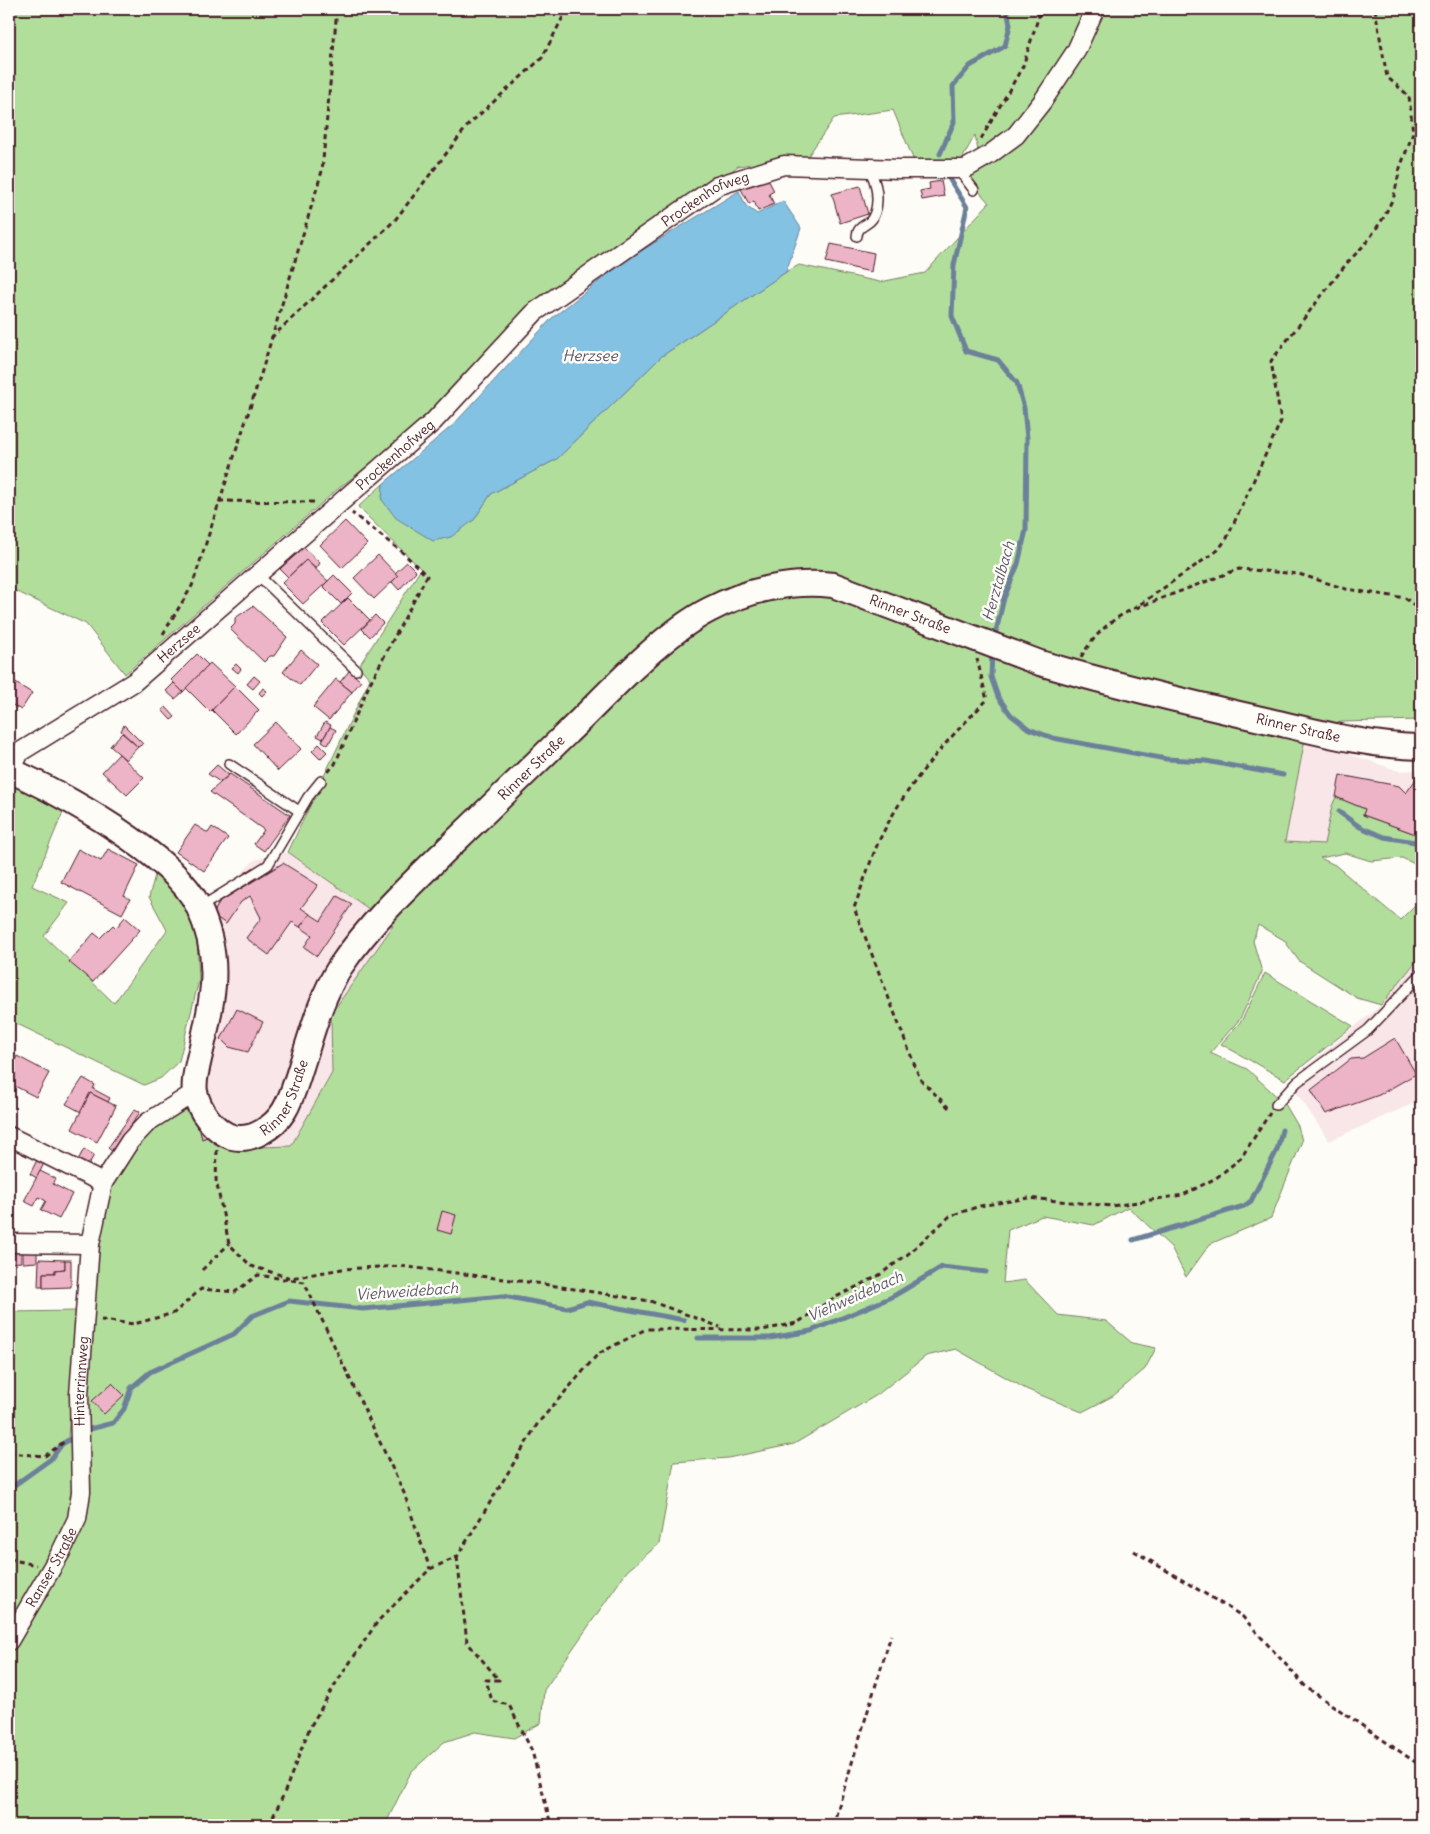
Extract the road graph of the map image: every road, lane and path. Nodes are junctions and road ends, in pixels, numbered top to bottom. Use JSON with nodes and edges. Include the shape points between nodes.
{"nodes":[{"id":1,"x":337,"y":9,"type":"edge"},
{"id":2,"x":567,"y":9,"type":"edge"},
{"id":3,"x":1041,"y":9,"type":"edge"},
{"id":4,"x":1095,"y":9,"type":"edge"},
{"id":5,"x":1375,"y":9,"type":"edge"},
{"id":6,"x":979,"y":143,"type":"dead end"},
{"id":7,"x":868,"y":168,"type":"junction"},
{"id":8,"x":958,"y":168,"type":"junction"},
{"id":9,"x":974,"y":190,"type":"dead end"},
{"id":10,"x":857,"y":236,"type":"dead end"},
{"id":11,"x":271,"y":338,"type":"junction"},
{"id":12,"x":219,"y":501,"type":"junction"},
{"id":13,"x":338,"y":502,"type":"junction"},
{"id":14,"x":257,"y":574,"type":"junction"},
{"id":15,"x":1132,"y":610,"type":"junction"},
{"id":16,"x":1421,"y":610,"type":"edge"},
{"id":17,"x":158,"y":642,"type":"dead end"},
{"id":18,"x":986,"y":642,"type":"junction"},
{"id":19,"x":356,"y":670,"type":"dead end"},
{"id":20,"x":1072,"y":672,"type":"junction"},
{"id":21,"x":1421,"y":747,"type":"edge"},
{"id":22,"x":229,"y":764,"type":"dead end"},
{"id":23,"x":10,"y":770,"type":"edge"},
{"id":24,"x":321,"y":781,"type":"joint"},
{"id":25,"x":299,"y":811,"type":"junction"},
{"id":26,"x":199,"y":908,"type":"junction"},
{"id":27,"x":1421,"y":974,"type":"edge"},
{"id":28,"x":195,"y":1092,"type":"junction"},
{"id":29,"x":1276,"y":1105,"type":"joint"},
{"id":30,"x":949,"y":1108,"type":"dead end"},
{"id":31,"x":218,"y":1130,"type":"junction"},
{"id":32,"x":9,"y":1136,"type":"edge"},
{"id":33,"x":103,"y":1183,"type":"junction"},
{"id":34,"x":9,"y":1243,"type":"edge"},
{"id":35,"x":90,"y":1244,"type":"junction"},
{"id":36,"x":229,"y":1244,"type":"junction"},
{"id":37,"x":202,"y":1270,"type":"dead end"},
{"id":38,"x":724,"y":1329,"type":"junction"},
{"id":39,"x":83,"y":1346,"type":"junction"},
{"id":40,"x":78,"y":1433,"type":"junction"},
{"id":41,"x":9,"y":1454,"type":"edge"},
{"id":42,"x":76,"y":1519,"type":"joint"},
{"id":43,"x":1134,"y":1551,"type":"dead end"},
{"id":44,"x":457,"y":1557,"type":"junction"},
{"id":45,"x":430,"y":1570,"type":"junction"},
{"id":46,"x":891,"y":1635,"type":"dead end"},
{"id":47,"x":9,"y":1640,"type":"edge"},
{"id":48,"x":1421,"y":1766,"type":"edge"},
{"id":49,"x":269,"y":1825,"type":"edge"},
{"id":50,"x":550,"y":1825,"type":"edge"},
{"id":51,"x":833,"y":1825,"type":"edge"}],
"edges":[{"from":1,"to":11,"type":"path","via":[[322,171]]},
{"from":2,"to":11,"type":"path","via":[[542,58],[469,124],[395,220]]},
{"from":3,"to":6,"type":"path","via":[[1023,66]]},
{"from":4,"to":8,"type":"street","name":"Prockenhofweg","via":[[1072,57],[1016,135],[989,155],[965,168]]},
{"from":5,"to":15,"type":"path","via":[[1388,77],[1410,96],[1413,133],[1394,196],[1367,242],[1347,262],[1271,361],[1281,421],[1226,538],[1218,550]]},
{"from":7,"to":8,"type":"street","name":"Prockenhofweg"},
{"from":7,"to":10,"type":"lane","via":[[875,184],[876,204],[872,218],[860,227]]},
{"from":7,"to":13,"type":"street","name":"Prockenhofweg","via":[[784,165],[718,186],[535,312],[433,422]]},
{"from":8,"to":9,"type":"lane"},
{"from":11,"to":12,"type":"path"},
{"from":12,"to":13,"type":"path"},
{"from":12,"to":17,"type":"path","via":[[192,586]]},
{"from":13,"to":14,"type":"street","name":"Herzsee"},
{"from":13,"to":24,"type":"path","via":[[427,576],[370,683],[335,764]]},
{"from":14,"to":19,"type":"lane"},
{"from":14,"to":23,"type":"street","name":"Herzsee","via":[[134,682],[20,752]]},
{"from":15,"to":16,"type":"path","via":[[1239,569],[1299,574],[1346,589],[1405,598]]},
{"from":15,"to":20,"type":"path","via":[[1102,630]]},
{"from":18,"to":20,"type":"main road","name":"Rinner Straße"},
{"from":18,"to":30,"type":"path","via":[[986,700],[943,744],[903,796],[878,843],[854,908],[920,1078]]},
{"from":18,"to":31,"type":"main road","name":"Rinner Straße","via":[[858,593],[833,585],[807,582],[753,592],[710,609],[681,627],[632,670],[404,891],[360,941],[340,968],[323,1000],[293,1092],[274,1123],[262,1132],[239,1138]]},
{"from":20,"to":21,"type":"main road","name":"Rinner Straße","via":[[1358,742]]},
{"from":22,"to":25,"type":"lane"},
{"from":23,"to":26,"type":"main road","via":[[61,796],[154,856],[183,884]]},
{"from":24,"to":25,"type":"lane"},
{"from":25,"to":26,"type":"lane","via":[[268,865]]},
{"from":26,"to":28,"type":"main road","via":[[214,960]]},
{"from":27,"to":29,"type":"lane","via":[[1368,1030],[1297,1082]]},
{"from":28,"to":31,"type":"main road","via":[[202,1110]]},
{"from":28,"to":33,"type":"street","name":"Hinterrinnweg","via":[[148,1122],[130,1141]]},
{"from":29,"to":38,"type":"path","via":[[1241,1158],[1216,1178],[1183,1195],[1112,1206],[1028,1198],[980,1206],[950,1216],[878,1276],[834,1298],[797,1323],[762,1330]]},
{"from":31,"to":36,"type":"path","via":[[216,1180]]},
{"from":32,"to":33,"type":"street"},
{"from":33,"to":35,"type":"street","name":"Hinterrinnweg"},
{"from":34,"to":35,"type":"street"},
{"from":35,"to":39,"type":"street","name":"Hinterrinnweg"},
{"from":36,"to":37,"type":"path"},
{"from":36,"to":38,"type":"path","via":[[251,1266],[291,1278],[342,1269],[400,1266],[650,1300]]},
{"from":38,"to":44,"type":"path","via":[[646,1329],[598,1354],[538,1423]]},
{"from":39,"to":40,"type":"street","name":"Hinterrinnweg"},
{"from":39,"to":45,"type":"path","via":[[102,1319],[134,1324],[174,1313],[201,1290],[235,1292],[258,1275],[304,1282],[404,1493]]},
{"from":40,"to":41,"type":"path","via":[[45,1456]]},
{"from":40,"to":42,"type":"street","name":"Hinterrinnweg","via":[[81,1492]]},
{"from":42,"to":47,"type":"street","name":"Ranser Straße","via":[[61,1552]]},
{"from":43,"to":48,"type":"path","via":[[1242,1616],[1306,1687]]},
{"from":44,"to":45,"type":"path"},
{"from":44,"to":50,"type":"path","via":[[467,1642],[499,1680],[486,1680],[492,1701],[509,1705],[532,1751]]},
{"from":45,"to":49,"type":"path","via":[[378,1621],[336,1683],[310,1727]]},
{"from":46,"to":51,"type":"path"}]}
